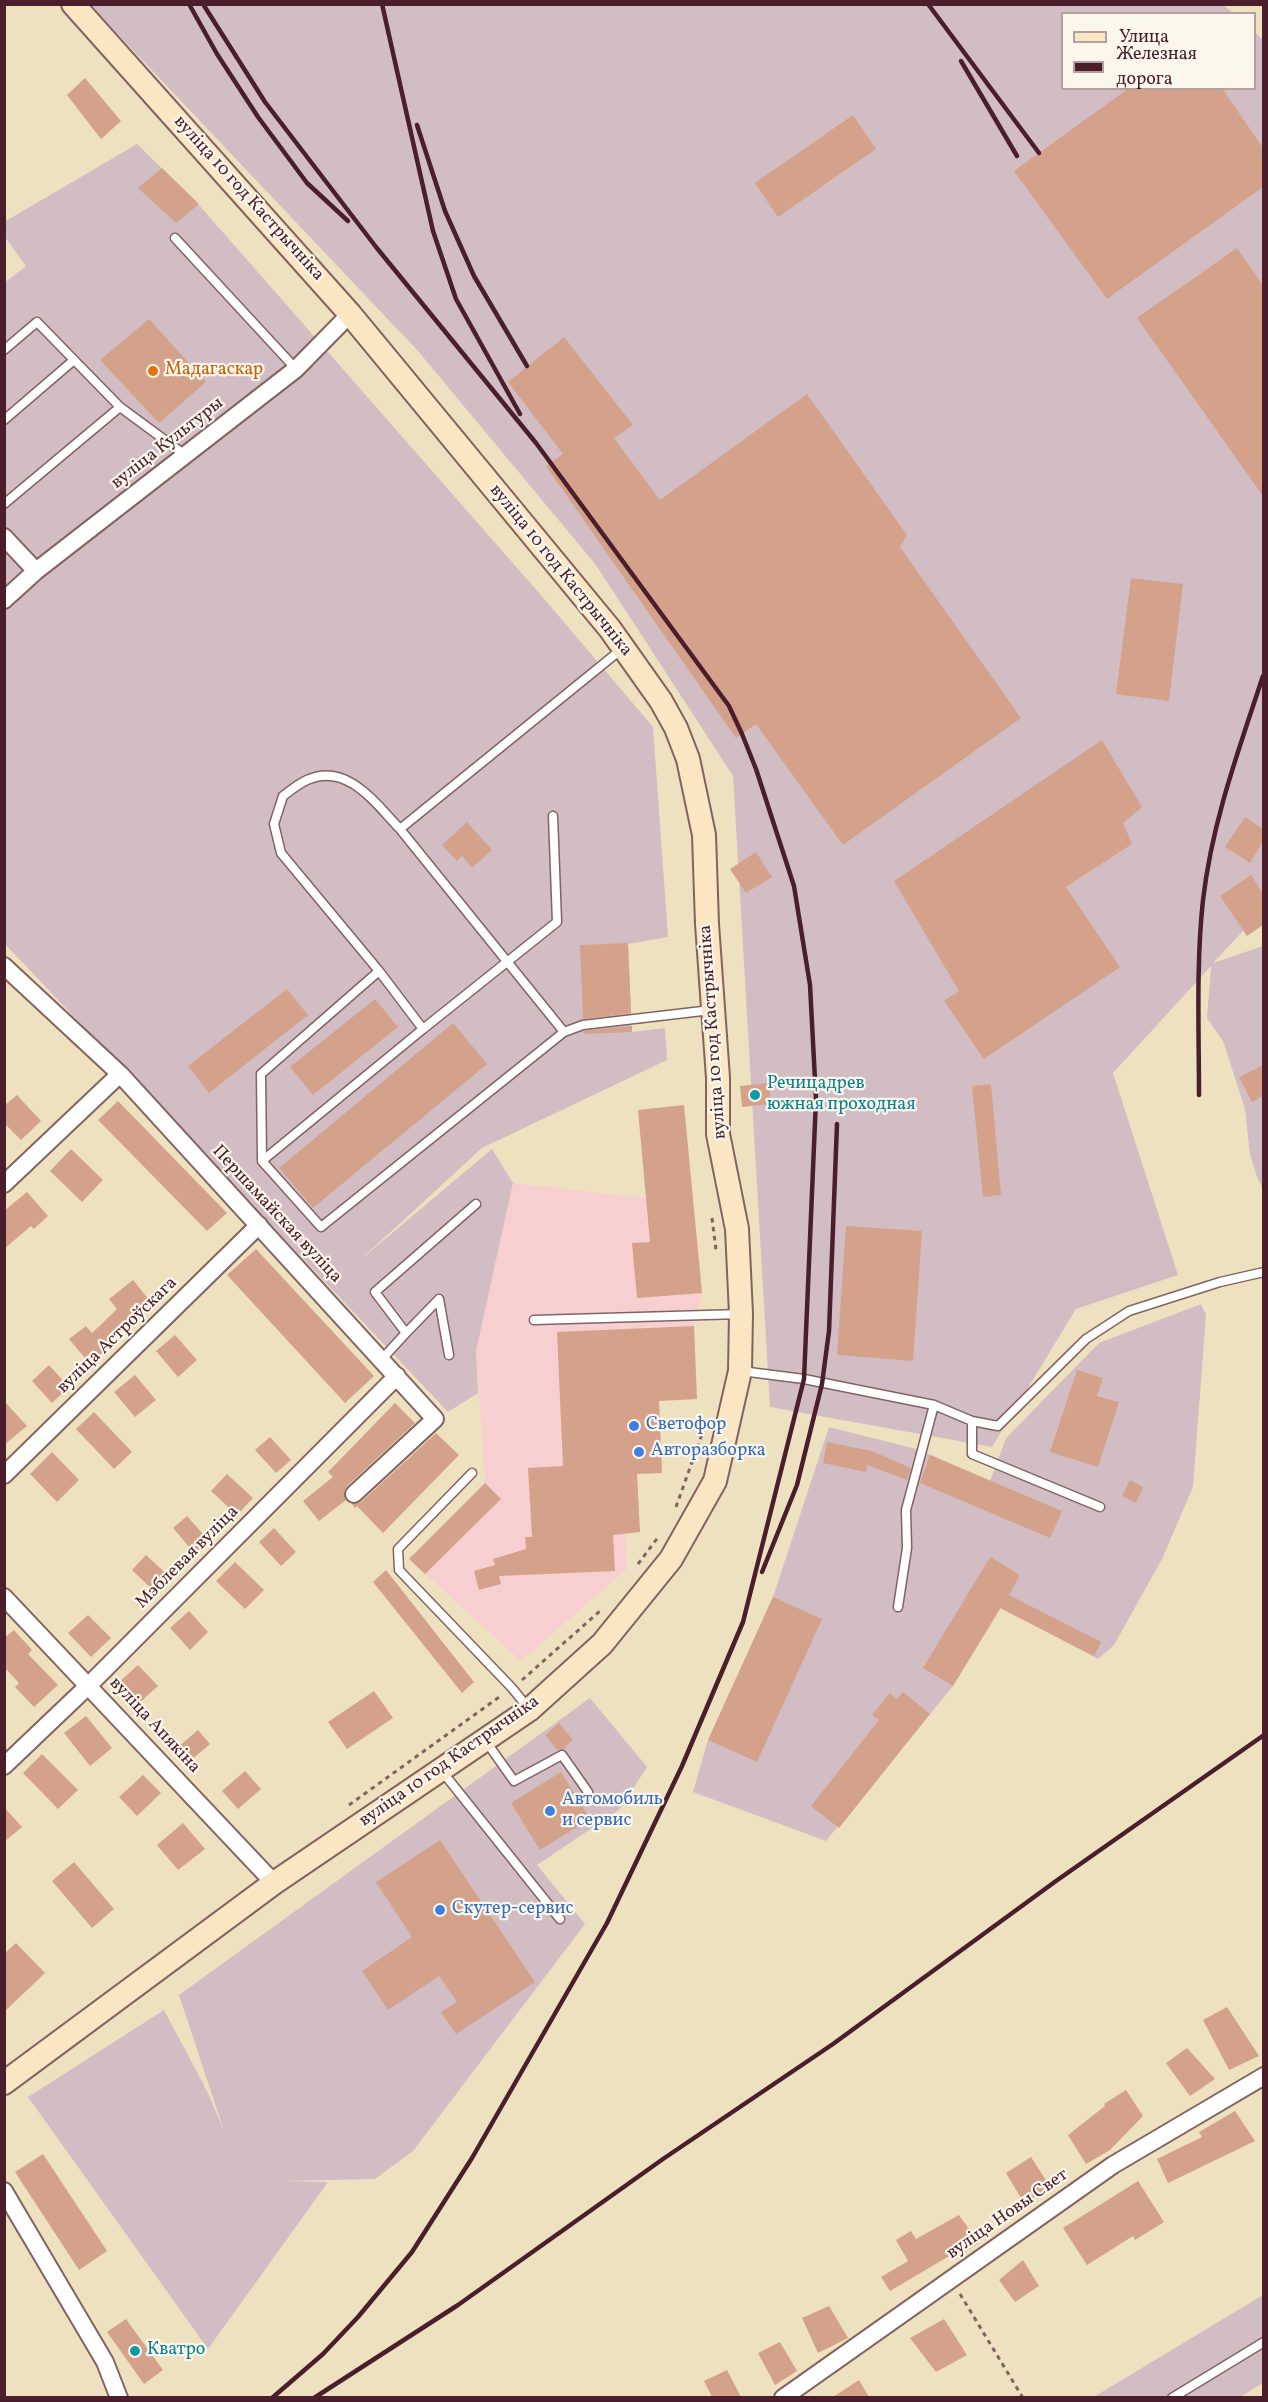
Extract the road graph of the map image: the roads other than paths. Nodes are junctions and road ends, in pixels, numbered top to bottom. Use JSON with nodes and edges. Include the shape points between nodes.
{"nodes":[{"id":1,"x":73,"y":4,"type":"edge"},
{"id":2,"x":175,"y":238,"type":"dead end"},
{"id":3,"x":350,"y":314,"type":"junction"},
{"id":4,"x":4,"y":350,"type":"edge"},
{"id":5,"x":74,"y":360,"type":"junction"},
{"id":6,"x":296,"y":369,"type":"junction"},
{"id":7,"x":120,"y":407,"type":"junction"},
{"id":8,"x":4,"y":420,"type":"edge"},
{"id":9,"x":185,"y":455,"type":"junction"},
{"id":10,"x":4,"y":504,"type":"edge"},
{"id":11,"x":4,"y":537,"type":"edge"},
{"id":12,"x":36,"y":571,"type":"junction"},
{"id":13,"x":4,"y":600,"type":"edge"},
{"id":14,"x":624,"y":647,"type":"junction"},
{"id":15,"x":553,"y":816,"type":"dead end"},
{"id":16,"x":400,"y":829,"type":"junction"},
{"id":17,"x":507,"y":960,"type":"junction"},
{"id":18,"x":4,"y":966,"type":"edge"},
{"id":19,"x":379,"y":971,"type":"junction"},
{"id":20,"x":712,"y":1010,"type":"junction"},
{"id":21,"x":423,"y":1029,"type":"junction"},
{"id":22,"x":564,"y":1032,"type":"junction"},
{"id":23,"x":120,"y":1074,"type":"junction"},
{"id":24,"x":262,"y":1161,"type":"junction"},
{"id":25,"x":4,"y":1184,"type":"edge"},
{"id":26,"x":476,"y":1204,"type":"dead end"},
{"id":27,"x":259,"y":1225,"type":"junction"},
{"id":28,"x":1263,"y":1272,"type":"edge"},
{"id":29,"x":741,"y":1314,"type":"junction"},
{"id":30,"x":534,"y":1320,"type":"dead end"},
{"id":31,"x":406,"y":1333,"type":"junction"},
{"id":32,"x":449,"y":1355,"type":"dead end"},
{"id":33,"x":382,"y":1359,"type":"junction"},
{"id":34,"x":740,"y":1371,"type":"junction"},
{"id":35,"x":397,"y":1376,"type":"junction"},
{"id":36,"x":934,"y":1405,"type":"junction"},
{"id":37,"x":972,"y":1420,"type":"junction"},
{"id":38,"x":472,"y":1473,"type":"dead end"},
{"id":39,"x":4,"y":1475,"type":"edge"},
{"id":40,"x":354,"y":1494,"type":"dead end"},
{"id":41,"x":1100,"y":1507,"type":"dead end"},
{"id":42,"x":4,"y":1597,"type":"edge"},
{"id":43,"x":898,"y":1607,"type":"dead end"},
{"id":44,"x":89,"y":1685,"type":"junction"},
{"id":45,"x":529,"y":1710,"type":"junction"},
{"id":46,"x":485,"y":1739,"type":"junction"},
{"id":47,"x":4,"y":1766,"type":"edge"},
{"id":48,"x":441,"y":1769,"type":"junction"},
{"id":49,"x":588,"y":1792,"type":"dead end"},
{"id":50,"x":274,"y":1883,"type":"junction"},
{"id":51,"x":560,"y":1919,"type":"dead end"},
{"id":52,"x":8,"y":2075,"type":"edge"},
{"id":53,"x":1263,"y":2076,"type":"edge"},
{"id":54,"x":4,"y":2191,"type":"edge"},
{"id":55,"x":1263,"y":2342,"type":"edge"},
{"id":56,"x":119,"y":2397,"type":"edge"},
{"id":57,"x":783,"y":2397,"type":"edge"},
{"id":58,"x":1172,"y":2397,"type":"edge"}],
"edges":[{"from":1,"to":3,"type":"street","name":"вуліца 10 год Кастрычніка"},
{"from":2,"to":6,"type":"lane"},
{"from":3,"to":6,"type":"street","name":"вуліца Культуры"},
{"from":3,"to":14,"type":"street","name":"вуліца 10 год Кастрычніка"},
{"from":4,"to":5,"type":"lane","via":[[37,322]]},
{"from":5,"to":7,"type":"lane"},
{"from":5,"to":8,"type":"lane"},
{"from":6,"to":9,"type":"street","name":"вуліца Культуры"},
{"from":7,"to":9,"type":"lane"},
{"from":7,"to":10,"type":"lane"},
{"from":9,"to":12,"type":"street","name":"вуліца Культуры"},
{"from":11,"to":12,"type":"street"},
{"from":12,"to":13,"type":"street","name":"вуліца Культуры"},
{"from":14,"to":16,"type":"lane"},
{"from":14,"to":20,"type":"street","name":"вуліца 10 год Кастрычніка","via":[[661,701],[688,759],[704,835]]},
{"from":15,"to":17,"type":"lane","via":[[557,922]]},
{"from":16,"to":17,"type":"lane"},
{"from":16,"to":19,"type":"lane","via":[[358,785],[334,775],[308,780],[283,796],[274,824],[281,853]]},
{"from":17,"to":21,"type":"lane"},
{"from":17,"to":22,"type":"lane"},
{"from":18,"to":23,"type":"street","name":"Першамайская вуліца"},
{"from":19,"to":21,"type":"lane"},
{"from":19,"to":24,"type":"lane","via":[[261,1074]]},
{"from":20,"to":22,"type":"lane","via":[[583,1025]]},
{"from":20,"to":29,"type":"street","name":"вуліца 10 год Кастрычніка","via":[[718,1134],[737,1229]]},
{"from":21,"to":24,"type":"lane"},
{"from":22,"to":24,"type":"lane","via":[[321,1227]]},
{"from":23,"to":25,"type":"street"},
{"from":23,"to":27,"type":"street","name":"Першамайская вуліца"},
{"from":26,"to":31,"type":"lane","via":[[375,1292]]},
{"from":27,"to":33,"type":"street","name":"Першамайская вуліца"},
{"from":27,"to":39,"type":"street","name":"вуліца Астроўскага"},
{"from":28,"to":37,"type":"lane","via":[[1129,1311],[1086,1339],[998,1426]]},
{"from":29,"to":30,"type":"lane"},
{"from":29,"to":34,"type":"street","name":"вуліца 10 год Кастрычніка"},
{"from":31,"to":32,"type":"lane","via":[[439,1299]]},
{"from":31,"to":33,"type":"lane"},
{"from":33,"to":35,"type":"street","name":"Першамайская вуліца"},
{"from":34,"to":36,"type":"lane","via":[[804,1379]]},
{"from":34,"to":45,"type":"street","name":"вуліца 10 год Кастрычніка","via":[[715,1481],[671,1559],[602,1644]]},
{"from":35,"to":40,"type":"street","name":"Першамайская вуліца","via":[[435,1419]]},
{"from":35,"to":44,"type":"street","name":"Мэблевая вуліца"},
{"from":36,"to":37,"type":"lane"},
{"from":36,"to":43,"type":"lane","via":[[906,1510],[907,1548]]},
{"from":37,"to":41,"type":"lane","via":[[972,1454]]},
{"from":38,"to":45,"type":"lane","via":[[398,1550],[399,1570]]},
{"from":42,"to":44,"type":"street","name":"вуліца Апякіна"},
{"from":44,"to":47,"type":"street","name":"Мэблевая вуліца"},
{"from":44,"to":50,"type":"street","name":"вуліца Апякіна"},
{"from":45,"to":46,"type":"street","name":"вуліца 10 год Кастрычніка"},
{"from":46,"to":48,"type":"street","name":"вуліца 10 год Кастрычніка"},
{"from":46,"to":49,"type":"lane","via":[[514,1781],[562,1755]]},
{"from":48,"to":50,"type":"street","name":"вуліца 10 год Кастрычніка"},
{"from":48,"to":51,"type":"lane"},
{"from":50,"to":52,"type":"street","name":"вуліца 10 год Кастрычніка"},
{"from":53,"to":57,"type":"street","name":"вуліца Новы Свет","via":[[1113,2165]]},
{"from":54,"to":56,"type":"street","via":[[105,2362]]},
{"from":55,"to":58,"type":"lane"}]}
